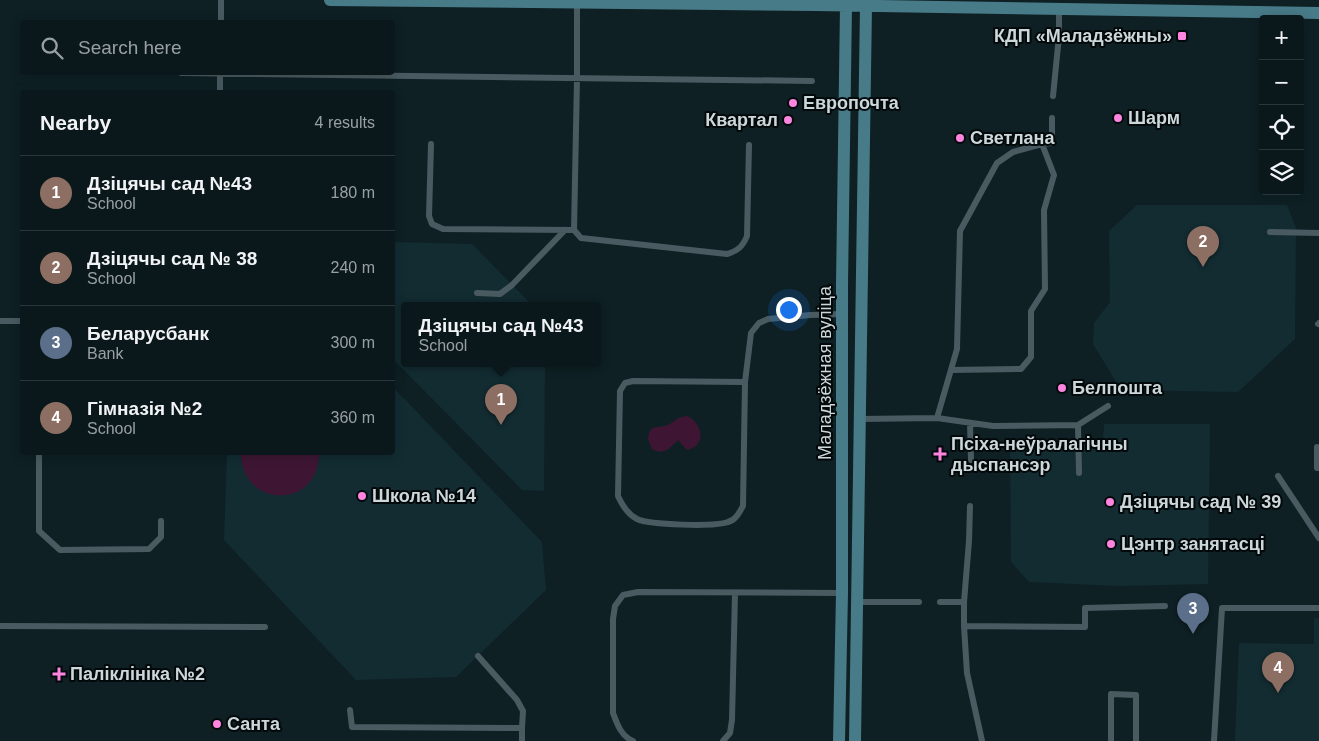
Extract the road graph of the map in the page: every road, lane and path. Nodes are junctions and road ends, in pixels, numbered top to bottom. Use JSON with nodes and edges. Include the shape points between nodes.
{"nodes":[{"id":1,"x":221,"y":0,"type":"edge"},
{"id":2,"x":330,"y":0,"type":"edge"},
{"id":3,"x":577,"y":3,"type":"junction"},
{"id":4,"x":848,"y":3,"type":"edge"},
{"id":5,"x":865,"y":3,"type":"edge"},
{"id":6,"x":1059,"y":8,"type":"junction"},
{"id":7,"x":1319,"y":13,"type":"edge"},
{"id":8,"x":220,"y":20,"type":"edge"},
{"id":9,"x":220,"y":75,"type":"edge"},
{"id":10,"x":339,"y":75,"type":"edge"},
{"id":11,"x":578,"y":79,"type":"junction"},
{"id":12,"x":812,"y":81,"type":"dead end"},
{"id":13,"x":220,"y":90,"type":"edge"},
{"id":14,"x":1053,"y":96,"type":"dead end"},
{"id":15,"x":1052,"y":118,"type":"dead end"},
{"id":16,"x":431,"y":144,"type":"dead end"},
{"id":17,"x":1042,"y":144,"type":"junction"},
{"id":18,"x":749,"y":145,"type":"dead end"},
{"id":19,"x":565,"y":230,"type":"junction"},
{"id":20,"x":574,"y":230,"type":"junction"},
{"id":21,"x":1270,"y":232,"type":"dead end"},
{"id":22,"x":1319,"y":233,"type":"edge"},
{"id":23,"x":477,"y":293,"type":"dead end"},
{"id":24,"x":843,"y":314,"type":"junction"},
{"id":25,"x":0,"y":321,"type":"edge"},
{"id":26,"x":20,"y":322,"type":"edge"},
{"id":27,"x":951,"y":370,"type":"junction"},
{"id":28,"x":745,"y":382,"type":"junction"},
{"id":29,"x":1108,"y":406,"type":"dead end"},
{"id":30,"x":937,"y":418,"type":"junction"},
{"id":31,"x":860,"y":419,"type":"junction"},
{"id":32,"x":970,"y":423,"type":"junction"},
{"id":33,"x":1078,"y":425,"type":"junction"},
{"id":34,"x":1317,"y":447,"type":"dead end"},
{"id":35,"x":39,"y":455,"type":"edge"},
{"id":36,"x":971,"y":460,"type":"dead end"},
{"id":37,"x":1319,"y":468,"type":"edge"},
{"id":38,"x":1079,"y":473,"type":"dead end"},
{"id":39,"x":1278,"y":476,"type":"dead end"},
{"id":40,"x":970,"y":506,"type":"dead end"},
{"id":41,"x":161,"y":521,"type":"dead end"},
{"id":42,"x":1319,"y":538,"type":"edge"},
{"id":43,"x":735,"y":593,"type":"junction"},
{"id":44,"x":842,"y":593,"type":"junction"},
{"id":45,"x":856,"y":602,"type":"junction"},
{"id":46,"x":919,"y":602,"type":"dead end"},
{"id":47,"x":940,"y":602,"type":"dead end"},
{"id":48,"x":964,"y":602,"type":"junction"},
{"id":49,"x":1165,"y":606,"type":"dead end"},
{"id":50,"x":1319,"y":608,"type":"edge"},
{"id":51,"x":0,"y":626,"type":"edge"},
{"id":52,"x":964,"y":626,"type":"junction"},
{"id":53,"x":265,"y":627,"type":"dead end"},
{"id":54,"x":478,"y":656,"type":"dead end"},
{"id":55,"x":350,"y":710,"type":"dead end"},
{"id":56,"x":522,"y":728,"type":"junction"},
{"id":57,"x":522,"y":741,"type":"edge"},
{"id":58,"x":633,"y":741,"type":"edge"},
{"id":59,"x":723,"y":741,"type":"edge"},
{"id":60,"x":839,"y":741,"type":"edge"},
{"id":61,"x":855,"y":741,"type":"edge"},
{"id":62,"x":982,"y":741,"type":"edge"},
{"id":63,"x":1110,"y":741,"type":"edge"},
{"id":64,"x":1136,"y":741,"type":"edge"},
{"id":65,"x":1214,"y":741,"type":"edge"}],
"edges":[{"from":1,"to":8,"type":"lane"},
{"from":2,"to":3,"type":"main road"},
{"from":3,"to":4,"type":"main road"},
{"from":3,"to":11,"type":"lane"},
{"from":4,"to":5,"type":"main road"},
{"from":4,"to":24,"type":"main road","name":"Маладзёжная вуліца"},
{"from":5,"to":6,"type":"main road"},
{"from":5,"to":31,"type":"main road","name":"Маладзёжная вуліца"},
{"from":6,"to":7,"type":"main road"},
{"from":6,"to":14,"type":"lane"},
{"from":9,"to":13,"type":"lane"},
{"from":10,"to":11,"type":"lane"},
{"from":11,"to":12,"type":"lane"},
{"from":11,"to":20,"type":"lane"},
{"from":15,"to":17,"type":"lane","via":[[1052,142]]},
{"from":16,"to":19,"type":"lane","via":[[429,216],[432,224],[443,229]]},
{"from":17,"to":27,"type":"lane","via":[[1013,152],[997,163],[960,231],[958,349]]},
{"from":17,"to":27,"type":"lane","via":[[1054,175],[1044,210],[1045,289],[1031,311],[1031,356],[1021,369]]},
{"from":18,"to":20,"type":"lane","via":[[747,236],[735,251],[727,254],[581,238]]},
{"from":19,"to":20,"type":"lane"},
{"from":19,"to":23,"type":"lane","via":[[500,294]]},
{"from":21,"to":22,"type":"lane"},
{"from":24,"to":28,"type":"lane","via":[[768,319],[759,323],[751,333]]},
{"from":24,"to":44,"type":"main road","name":"Маладзёжная вуліца"},
{"from":25,"to":26,"type":"lane"},
{"from":27,"to":30,"type":"lane"},
{"from":28,"to":28,"type":"lane","via":[[633,380],[625,384],[620,391],[618,496],[624,509],[648,523],[715,524],[729,522],[737,516],[743,506]]},
{"from":29,"to":33,"type":"lane"},
{"from":30,"to":31,"type":"lane"},
{"from":30,"to":32,"type":"lane"},
{"from":31,"to":45,"type":"main road","name":"Маладзёжная вуліца"},
{"from":32,"to":33,"type":"lane","via":[[993,426]]},
{"from":32,"to":36,"type":"lane"},
{"from":33,"to":38,"type":"lane"},
{"from":34,"to":37,"type":"lane"},
{"from":35,"to":41,"type":"lane","via":[[39,531],[60,550],[149,549],[161,537]]},
{"from":39,"to":42,"type":"lane"},
{"from":40,"to":48,"type":"lane"},
{"from":43,"to":44,"type":"lane"},
{"from":43,"to":58,"type":"lane","via":[[638,592],[623,595],[615,606],[613,713],[618,726]]},
{"from":43,"to":59,"type":"lane","via":[[732,720],[730,732]]},
{"from":44,"to":60,"type":"main road","name":"Маладзёжная вуліца"},
{"from":45,"to":46,"type":"lane"},
{"from":45,"to":61,"type":"main road","name":"Маладзёжная вуліца"},
{"from":47,"to":48,"type":"lane"},
{"from":48,"to":52,"type":"lane"},
{"from":49,"to":52,"type":"lane","via":[[1085,608],[1085,627]]},
{"from":50,"to":65,"type":"lane","via":[[1222,608]]},
{"from":51,"to":53,"type":"lane"},
{"from":52,"to":62,"type":"lane","via":[[967,673]]},
{"from":54,"to":56,"type":"lane","via":[[517,700],[523,712]]},
{"from":55,"to":56,"type":"lane","via":[[352,727]]},
{"from":56,"to":57,"type":"lane"},
{"from":63,"to":64,"type":"lane","via":[[1111,694],[1136,695]]}]}
